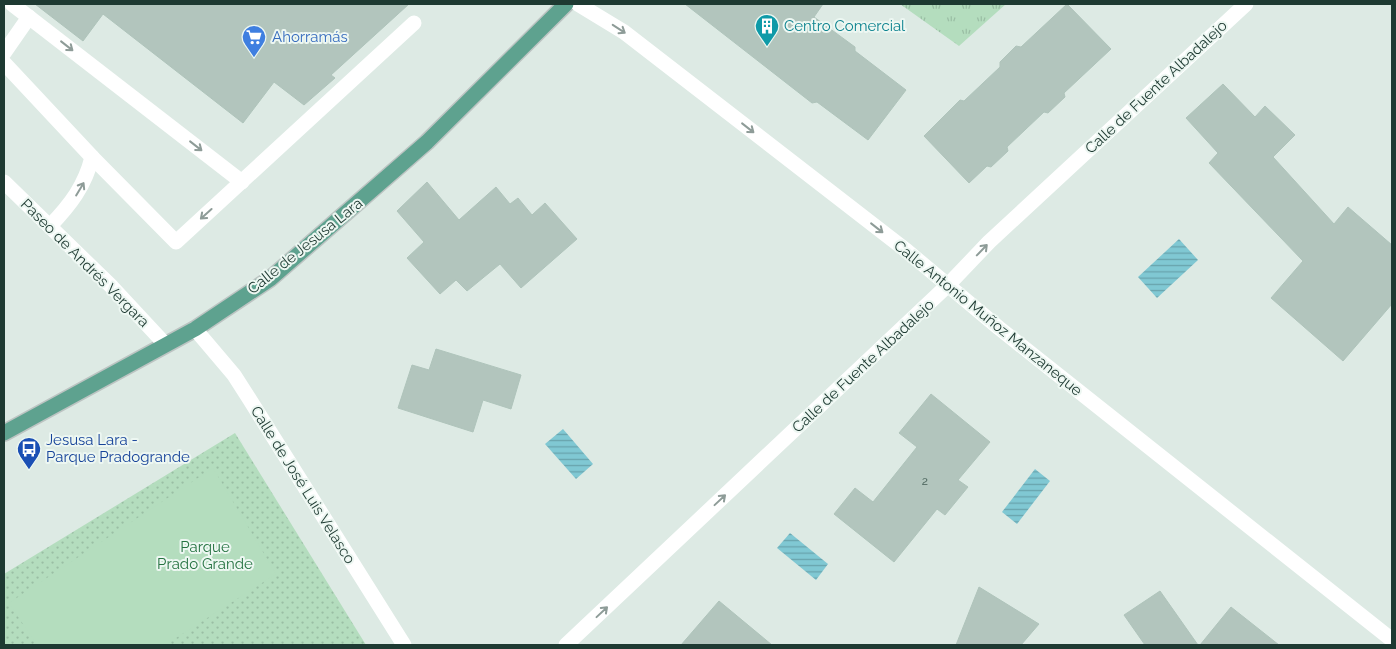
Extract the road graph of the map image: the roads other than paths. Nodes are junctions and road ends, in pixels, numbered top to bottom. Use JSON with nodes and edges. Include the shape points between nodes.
{"nodes":[{"id":1,"x":12,"y":4,"type":"edge"},
{"id":2,"x":566,"y":4,"type":"edge"},
{"id":3,"x":578,"y":4,"type":"edge"},
{"id":4,"x":1246,"y":4,"type":"edge"},
{"id":5,"x":29,"y":17,"type":"junction"},
{"id":6,"x":414,"y":23,"type":"dead end"},
{"id":7,"x":4,"y":54,"type":"edge"},
{"id":8,"x":4,"y":63,"type":"edge"},
{"id":9,"x":92,"y":157,"type":"junction"},
{"id":10,"x":4,"y":182,"type":"edge"},
{"id":11,"x":242,"y":182,"type":"junction"},
{"id":12,"x":50,"y":226,"type":"junction"},
{"id":13,"x":948,"y":286,"type":"junction"},
{"id":14,"x":195,"y":330,"type":"junction"},
{"id":15,"x":165,"y":344,"type":"junction"},
{"id":16,"x":4,"y":433,"type":"edge"},
{"id":17,"x":1392,"y":640,"type":"edge"},
{"id":18,"x":404,"y":645,"type":"edge"},
{"id":19,"x":566,"y":645,"type":"edge"}],
"edges":[{"from":1,"to":5,"type":"street"},
{"from":2,"to":14,"type":"main road","name":"Calle de Jesusa Lara","via":[[427,142],[270,279]]},
{"from":3,"to":13,"type":"street","name":"Calle Antonio Muñoz Manzaneque","one_way":true,"via":[[624,32]]},
{"from":13,"to":4,"type":"street","name":"Calle de Fuente Albadalejo","one_way":true,"via":[[989,242]]},
{"from":5,"to":7,"type":"street"},
{"from":5,"to":11,"type":"street","one_way":true},
{"from":6,"to":11,"type":"street"},
{"from":8,"to":9,"type":"street"},
{"from":11,"to":9,"type":"street","one_way":true,"via":[[176,242]]},
{"from":12,"to":9,"type":"street","one_way":true,"via":[[71,204],[87,178]]},
{"from":10,"to":12,"type":"street","name":"Paseo de Andrés Vergara"},
{"from":12,"to":15,"type":"street","name":"Paseo de Andrés Vergara"},
{"from":13,"to":17,"type":"street","name":"Calle Antonio Muñoz Manzaneque"},
{"from":19,"to":13,"type":"street","name":"Calle de Fuente Albadalejo","one_way":true},
{"from":14,"to":15,"type":"main road","name":"Calle de Jesusa Lara"},
{"from":14,"to":18,"type":"street","name":"Calle de José Luis Velasco","via":[[234,375]]},
{"from":15,"to":16,"type":"main road","name":"Calle de Jesusa Lara"}]}
